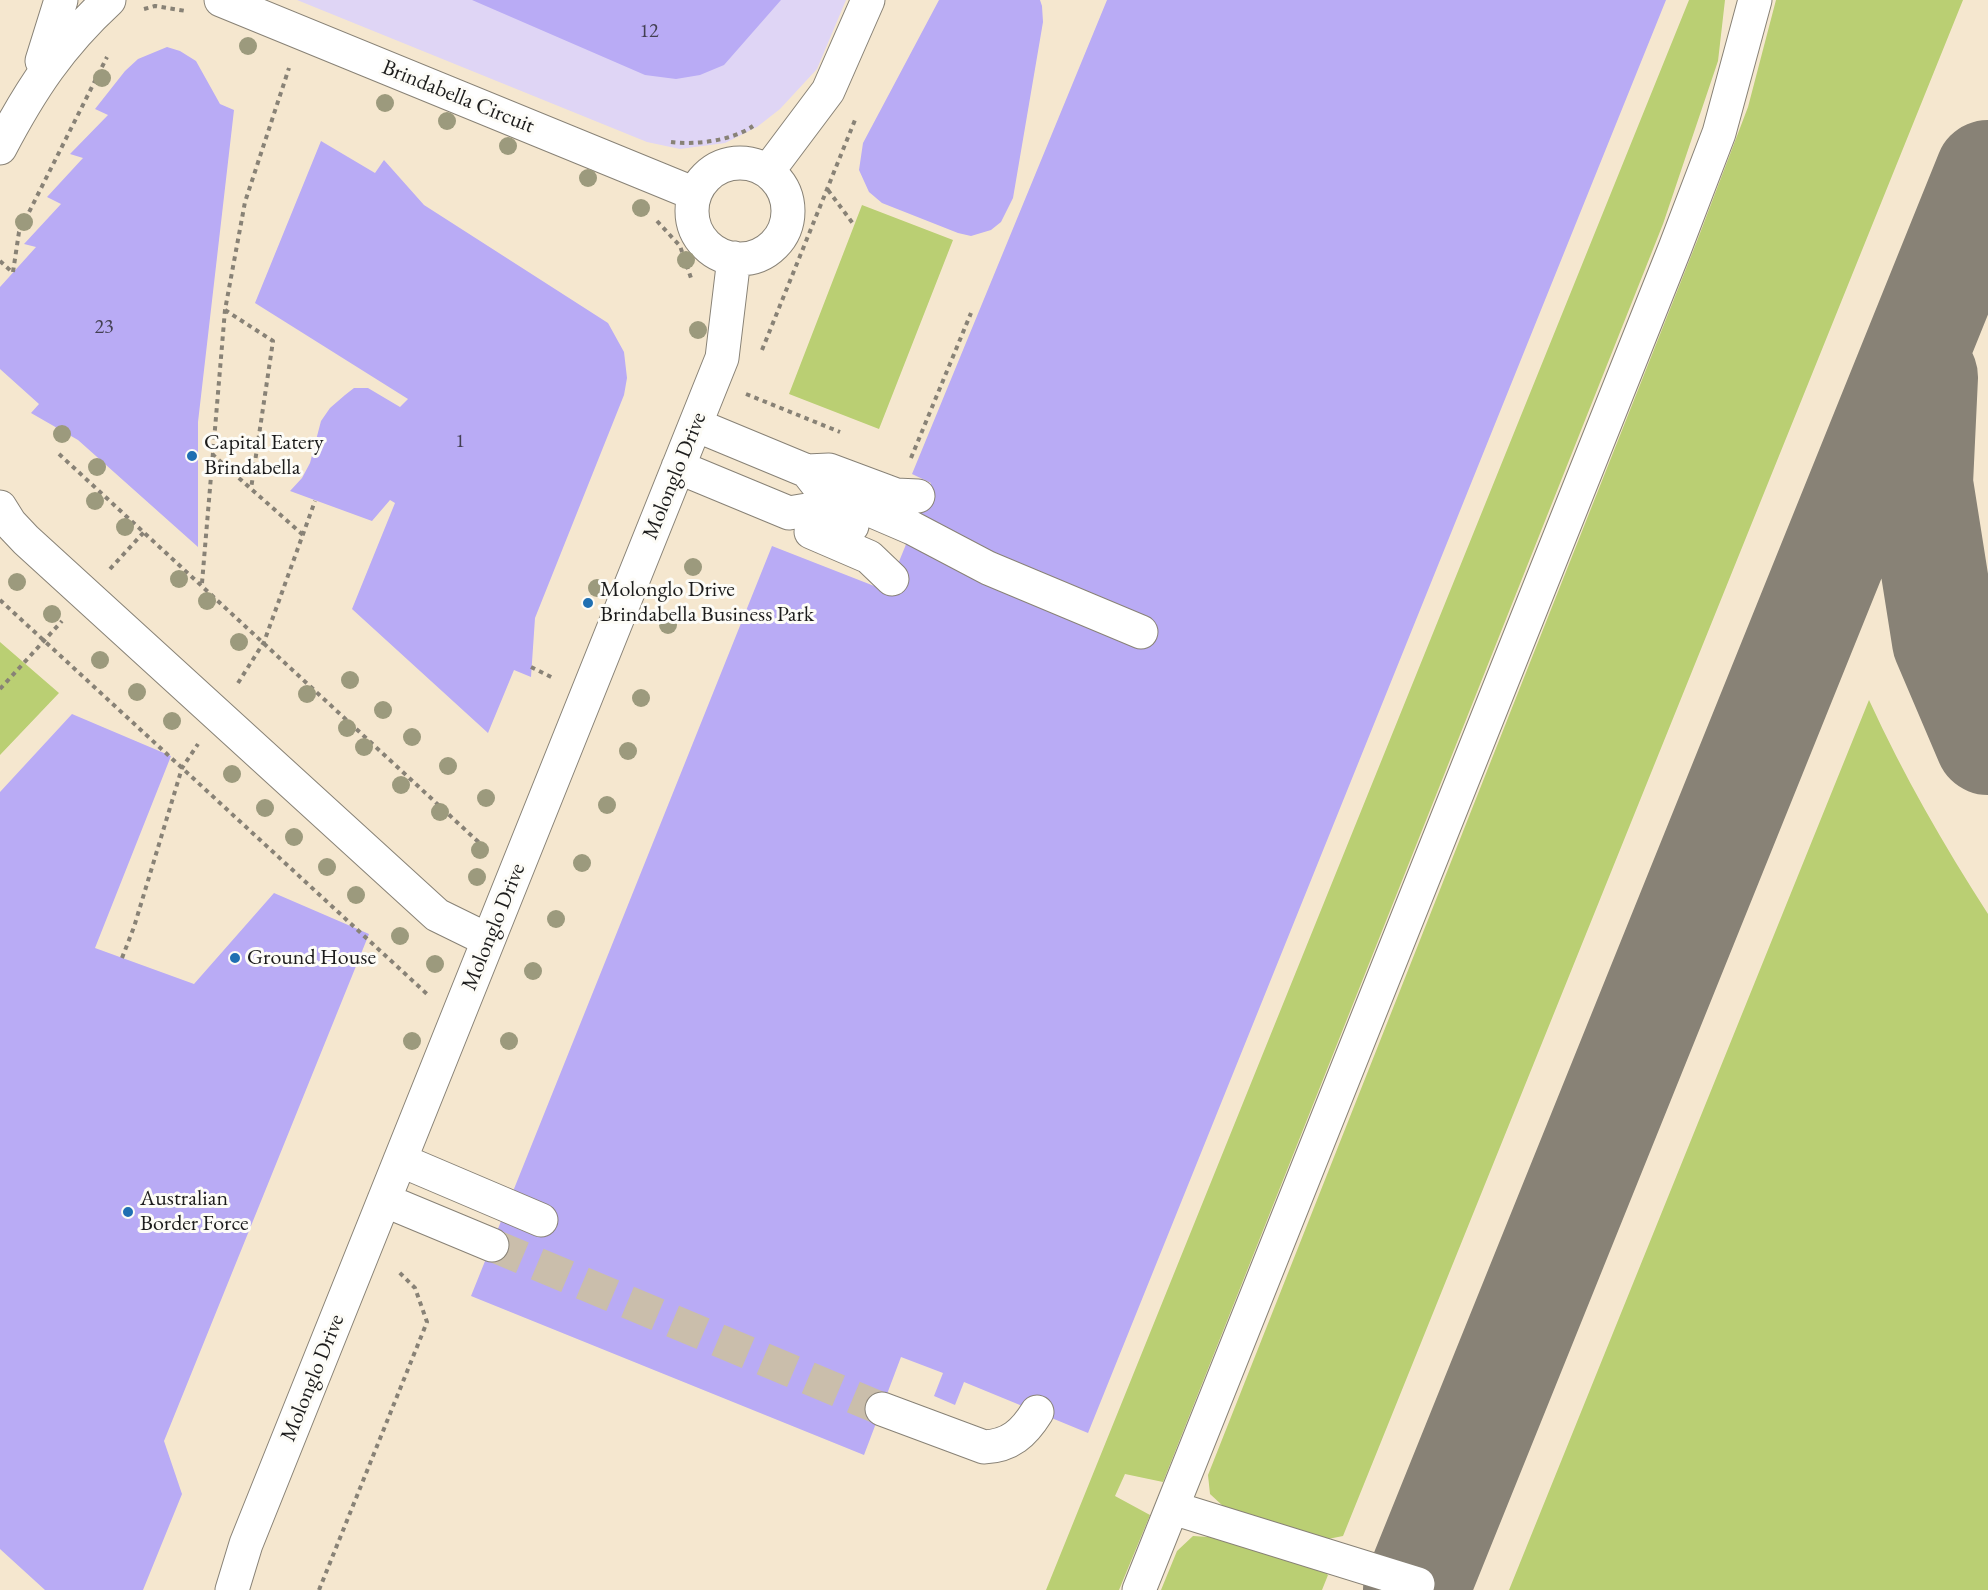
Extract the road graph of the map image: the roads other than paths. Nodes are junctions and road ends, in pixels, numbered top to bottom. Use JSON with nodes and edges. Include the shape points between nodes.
{"nodes":[{"id":1,"x":61,"y":0,"type":"edge"},
{"id":2,"x":221,"y":0,"type":"edge"},
{"id":3,"x":868,"y":0,"type":"edge"},
{"id":4,"x":1755,"y":0,"type":"edge"},
{"id":5,"x":123,"y":5,"type":"edge"},
{"id":6,"x":33,"y":86,"type":"junction"},
{"id":7,"x":0,"y":148,"type":"edge"},
{"id":8,"x":768,"y":171,"type":"junction"},
{"id":9,"x":695,"y":194,"type":"junction"},
{"id":10,"x":734,"y":258,"type":"junction"},
{"id":11,"x":696,"y":425,"type":"junction"},
{"id":12,"x":678,"y":467,"type":"junction"},
{"id":13,"x":807,"y":471,"type":"junction"},
{"id":14,"x":907,"y":496,"type":"road end"},
{"id":15,"x":0,"y":507,"type":"edge"},
{"id":16,"x":789,"y":513,"type":"junction"},
{"id":17,"x":988,"y":568,"type":"junction"},
{"id":18,"x":892,"y":579,"type":"dead end"},
{"id":19,"x":1141,"y":632,"type":"dead end"},
{"id":20,"x":488,"y":940,"type":"junction"},
{"id":21,"x":400,"y":1160,"type":"junction"},
{"id":22,"x":384,"y":1200,"type":"junction"},
{"id":23,"x":541,"y":1220,"type":"dead end"},
{"id":24,"x":492,"y":1245,"type":"tunnel mouth"},
{"id":25,"x":882,"y":1409,"type":"tunnel mouth"},
{"id":26,"x":1037,"y":1412,"type":"dead end"},
{"id":27,"x":1173,"y":1508,"type":"junction"},
{"id":28,"x":1418,"y":1584,"type":"dead end"},
{"id":29,"x":232,"y":1590,"type":"edge"},
{"id":30,"x":1139,"y":1590,"type":"edge"}],
"edges":[{"from":1,"to":6,"type":"street"},
{"from":2,"to":9,"type":"street","name":"Brindabella Circuit"},
{"from":3,"to":8,"type":"street","via":[[828,91]]},
{"from":4,"to":27,"type":"street","via":[[1719,133],[1679,237]]},
{"from":5,"to":6,"type":"street","via":[[58,51]]},
{"from":6,"to":7,"type":"street"},
{"from":8,"to":9,"type":"street","via":[[750,164],[731,163],[700,182]]},
{"from":8,"to":10,"type":"street","via":[[781,184],[788,219],[781,236],[769,249],[752,257]]},
{"from":9,"to":10,"type":"street","via":[[691,213],[700,239],[721,255]]},
{"from":10,"to":11,"type":"street","name":"Molonglo Drive","via":[[722,358]]},
{"from":11,"to":12,"type":"street","name":"Molonglo Drive"},
{"from":11,"to":13,"type":"street"},
{"from":12,"to":16,"type":"street"},
{"from":12,"to":20,"type":"street","name":"Molonglo Drive"},
{"from":13,"to":14,"type":"street","via":[[829,470]]},
{"from":13,"to":17,"type":"street","via":[[821,489],[912,528]]},
{"from":15,"to":20,"type":"street","via":[[26,540],[437,915]]},
{"from":16,"to":17,"type":"street","via":[[813,509],[878,538]]},
{"from":16,"to":18,"type":"street","via":[[805,529],[869,557]]},
{"from":17,"to":19,"type":"street"},
{"from":20,"to":21,"type":"street","name":"Molonglo Drive"},
{"from":21,"to":22,"type":"street","name":"Molonglo Drive"},
{"from":21,"to":23,"type":"street"},
{"from":22,"to":24,"type":"street"},
{"from":22,"to":29,"type":"street","name":"Molonglo Drive","via":[[246,1544]]},
{"from":25,"to":26,"type":"street","via":[[984,1447],[1002,1445],[1018,1437]]},
{"from":27,"to":28,"type":"street"},
{"from":27,"to":30,"type":"street"}]}
